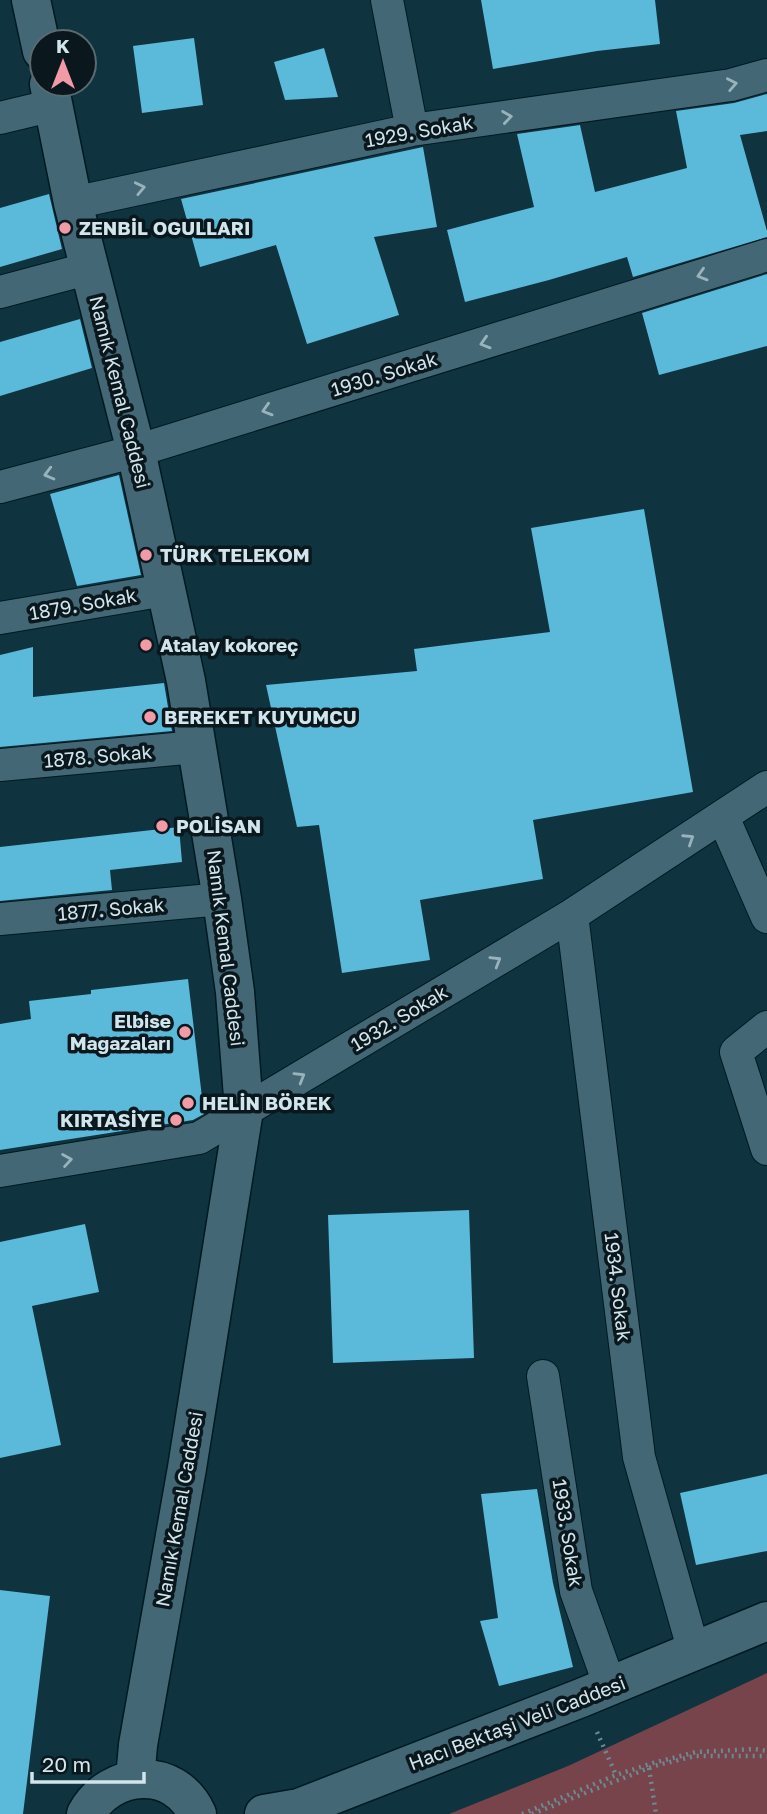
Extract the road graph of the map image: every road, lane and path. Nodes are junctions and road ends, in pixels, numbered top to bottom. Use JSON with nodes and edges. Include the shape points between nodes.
{"nodes":[{"id":1,"x":31,"y":0,"type":"edge"},
{"id":2,"x":387,"y":0,"type":"edge"},
{"id":3,"x":37,"y":28,"type":"edge"},
{"id":4,"x":767,"y":75,"type":"edge"},
{"id":5,"x":42,"y":98,"type":"edge"},
{"id":6,"x":52,"y":98,"type":"edge"},
{"id":7,"x":0,"y":118,"type":"edge"},
{"id":8,"x":412,"y":130,"type":"junction"},
{"id":9,"x":73,"y":203,"type":"junction"},
{"id":10,"x":767,"y":255,"type":"edge"},
{"id":11,"x":90,"y":268,"type":"junction"},
{"id":12,"x":0,"y":292,"type":"edge"},
{"id":13,"x":136,"y":451,"type":"junction"},
{"id":14,"x":0,"y":487,"type":"edge"},
{"id":15,"x":165,"y":590,"type":"junction"},
{"id":16,"x":0,"y":618,"type":"edge"},
{"id":17,"x":196,"y":747,"type":"junction"},
{"id":18,"x":0,"y":765,"type":"edge"},
{"id":19,"x":767,"y":787,"type":"edge"},
{"id":20,"x":723,"y":817,"type":"junction"},
{"id":21,"x":222,"y":898,"type":"junction"},
{"id":22,"x":572,"y":915,"type":"junction"},
{"id":23,"x":767,"y":917,"type":"edge"},
{"id":24,"x":0,"y":919,"type":"edge"},
{"id":25,"x":767,"y":1027,"type":"edge"},
{"id":26,"x":244,"y":1110,"type":"junction"},
{"id":27,"x":767,"y":1149,"type":"edge"},
{"id":28,"x":0,"y":1171,"type":"edge"},
{"id":29,"x":543,"y":1376,"type":"dead end"},
{"id":30,"x":767,"y":1621,"type":"edge"},
{"id":31,"x":694,"y":1652,"type":"junction"},
{"id":32,"x":595,"y":1692,"type":"junction"},
{"id":33,"x":767,"y":1754,"type":"edge"},
{"id":34,"x":649,"y":1768,"type":"junction"},
{"id":35,"x":617,"y":1777,"type":"junction"},
{"id":36,"x":135,"y":1779,"type":"junction"},
{"id":37,"x":540,"y":1812,"type":"edge"},
{"id":38,"x":86,"y":1814,"type":"edge"},
{"id":39,"x":197,"y":1814,"type":"edge"},
{"id":40,"x":264,"y":1814,"type":"edge"},
{"id":41,"x":522,"y":1814,"type":"edge"},
{"id":42,"x":532,"y":1814,"type":"edge"},
{"id":43,"x":656,"y":1814,"type":"edge"}],
"edges":[{"from":1,"to":3,"type":"street"},
{"from":2,"to":8,"type":"street"},
{"from":8,"to":4,"type":"street","name":"1929. Sokak","one_way":true,"via":[[731,85]]},
{"from":5,"to":7,"type":"street"},
{"from":6,"to":9,"type":"street","name":"Namık Kemal Caddesi"},
{"from":9,"to":8,"type":"street","name":"1929. Sokak","one_way":true},
{"from":9,"to":11,"type":"street","name":"Namık Kemal Caddesi"},
{"from":10,"to":13,"type":"street","name":"1930. Sokak","one_way":true},
{"from":11,"to":12,"type":"street"},
{"from":11,"to":13,"type":"street","name":"Namık Kemal Caddesi"},
{"from":13,"to":14,"type":"street","name":"1930. Sokak","one_way":true},
{"from":13,"to":15,"type":"street","name":"Namık Kemal Caddesi"},
{"from":15,"to":16,"type":"street","name":"1879. Sokak"},
{"from":15,"to":17,"type":"street","name":"Namık Kemal Caddesi"},
{"from":17,"to":18,"type":"street","name":"1878. Sokak"},
{"from":17,"to":21,"type":"street","name":"Namık Kemal Caddesi"},
{"from":19,"to":20,"type":"street","name":"1932. Sokak"},
{"from":22,"to":20,"type":"street","name":"1932. Sokak","one_way":true},
{"from":20,"to":23,"type":"street"},
{"from":21,"to":24,"type":"street","name":"1877. Sokak"},
{"from":21,"to":26,"type":"street","name":"Namık Kemal Caddesi"},
{"from":26,"to":22,"type":"street","name":"1932. Sokak","one_way":true},
{"from":22,"to":31,"type":"street","name":"1934. Sokak","via":[[639,1457]]},
{"from":25,"to":27,"type":"street","via":[[736,1052]]},
{"from":28,"to":26,"type":"street","name":"1932. Sokak","one_way":true,"via":[[199,1138]]},
{"from":26,"to":36,"type":"street","name":"Namık Kemal Caddesi"},
{"from":29,"to":32,"type":"street","name":"1933. Sokak"},
{"from":30,"to":31,"type":"street","name":"Hacı Bektaşi Veli Caddesi"},
{"from":31,"to":32,"type":"street","name":"Hacı Bektaşi Veli Caddesi"},
{"from":32,"to":35,"type":"path"},
{"from":32,"to":40,"type":"street","name":"Hacı Bektaşi Veli Caddesi","via":[[299,1808]]},
{"from":33,"to":34,"type":"path","via":[[695,1756]]},
{"from":33,"to":35,"type":"path","via":[[755,1749],[696,1752]]},
{"from":34,"to":35,"type":"path"},
{"from":34,"to":43,"type":"path"},
{"from":35,"to":37,"type":"path"},
{"from":35,"to":41,"type":"path"},
{"from":36,"to":38,"type":"street","via":[[106,1789]]},
{"from":36,"to":39,"type":"street","via":[[163,1783],[180,1793]]},
{"from":37,"to":42,"type":"path"}]}
